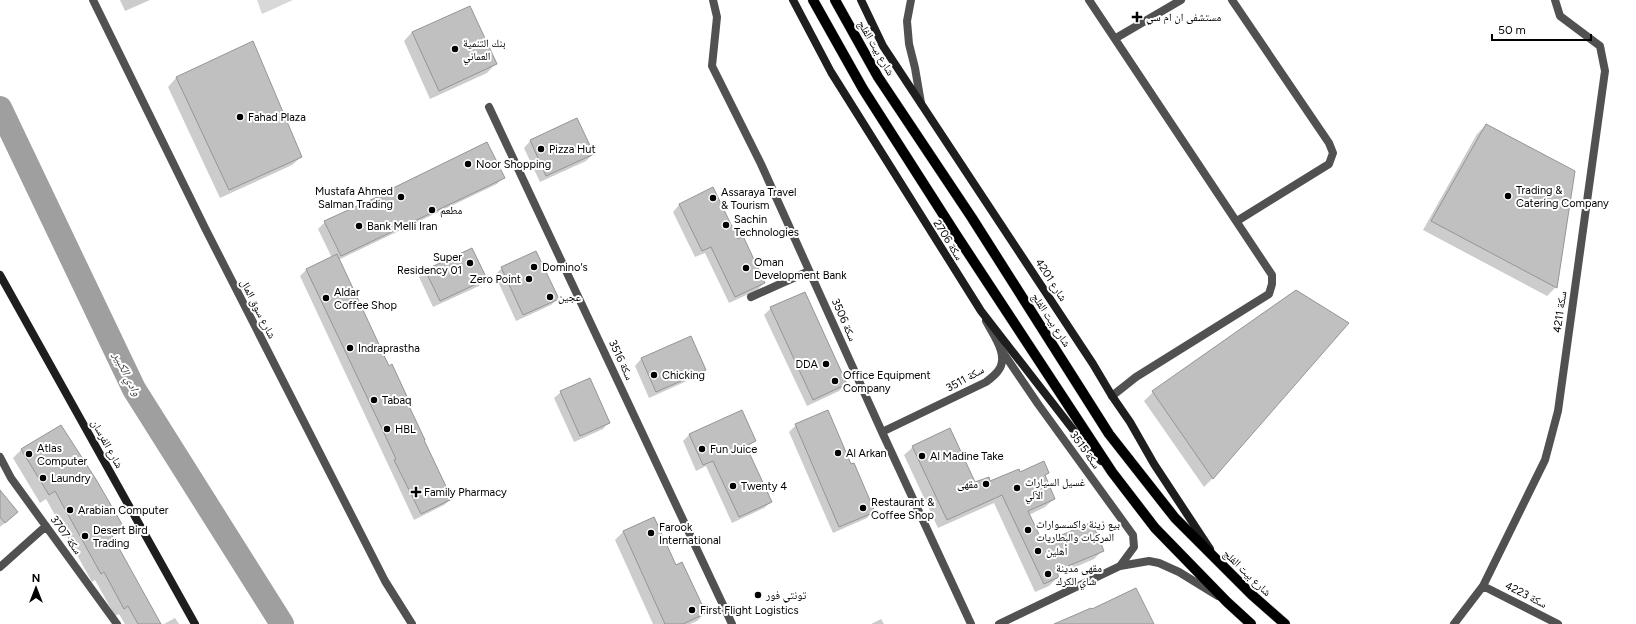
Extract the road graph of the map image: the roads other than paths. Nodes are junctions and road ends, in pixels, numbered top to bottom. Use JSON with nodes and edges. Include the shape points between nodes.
{"nodes":[{"id":1,"x":93,"y":0,"type":"edge"},
{"id":2,"x":713,"y":0,"type":"edge"},
{"id":3,"x":793,"y":0,"type":"edge"},
{"id":4,"x":813,"y":0,"type":"edge"},
{"id":5,"x":835,"y":0,"type":"edge"},
{"id":6,"x":861,"y":0,"type":"edge"},
{"id":7,"x":910,"y":0,"type":"edge"},
{"id":8,"x":1089,"y":0,"type":"edge"},
{"id":9,"x":1181,"y":0,"type":"edge"},
{"id":10,"x":1232,"y":0,"type":"edge"},
{"id":11,"x":1555,"y":0,"type":"edge"},
{"id":12,"x":1116,"y":38,"type":"junction"},
{"id":13,"x":921,"y":104,"type":"junction"},
{"id":14,"x":489,"y":107,"type":"dead end"},
{"id":15,"x":1237,"y":221,"type":"junction"},
{"id":16,"x":809,"y":271,"type":"junction"},
{"id":17,"x":0,"y":275,"type":"edge"},
{"id":18,"x":752,"y":297,"type":"dead end"},
{"id":19,"x":981,"y":311,"type":"junction"},
{"id":20,"x":1000,"y":348,"type":"junction"},
{"id":21,"x":1112,"y":396,"type":"junction"},
{"id":22,"x":882,"y":432,"type":"junction"},
{"id":23,"x":0,"y":457,"type":"edge"},
{"id":24,"x":1112,"y":472,"type":"junction"},
{"id":25,"x":46,"y":526,"type":"junction"},
{"id":26,"x":1217,"y":560,"type":"junction"},
{"id":27,"x":1120,"y":566,"type":"junction"},
{"id":28,"x":0,"y":567,"type":"edge"},
{"id":29,"x":1483,"y":586,"type":"junction"},
{"id":30,"x":1227,"y":602,"type":"junction"},
{"id":31,"x":117,"y":624,"type":"edge"},
{"id":32,"x":194,"y":624,"type":"edge"},
{"id":33,"x":412,"y":624,"type":"edge"},
{"id":34,"x":732,"y":624,"type":"edge"},
{"id":35,"x":971,"y":624,"type":"edge"},
{"id":36,"x":999,"y":624,"type":"edge"},
{"id":37,"x":1251,"y":624,"type":"edge"},
{"id":38,"x":1285,"y":624,"type":"edge"},
{"id":39,"x":1454,"y":624,"type":"edge"},
{"id":40,"x":1558,"y":624,"type":"edge"}],
"edges":[{"from":1,"to":33,"type":"street","name":"شارع سوق المال","via":[[205,228],[381,574]]},
{"from":2,"to":16,"type":"street","name":"سكة 3506","via":[[717,17],[712,66],[761,164]]},
{"from":3,"to":19,"type":"street","name":"سكة 2706","via":[[831,72]]},
{"from":4,"to":24,"type":"main road","via":[[863,90]]},
{"from":5,"to":26,"type":"main road","name":"شارع بيت الفلج","via":[[878,77],[972,218],[1108,434],[1174,518]]},
{"from":6,"to":13,"type":"street","via":[[883,46]]},
{"from":7,"to":13,"type":"street","name":"شارع 4201","via":[[907,21],[909,44]]},
{"from":8,"to":12,"type":"street"},
{"from":9,"to":12,"type":"street"},
{"from":10,"to":15,"type":"street","via":[[1329,143],[1333,153],[1329,164]]},
{"from":11,"to":29,"type":"street","name":"سكة 4211","via":[[1560,16],[1600,46],[1605,71],[1558,411],[1545,460]]},
{"from":12,"to":15,"type":"street"},
{"from":13,"to":21,"type":"street","name":"شارع 4201"},
{"from":14,"to":34,"type":"street","name":"سكة 3516"},
{"from":15,"to":21,"type":"street","via":[[1272,275],[1269,294],[1136,377]]},
{"from":16,"to":18,"type":"street"},
{"from":16,"to":22,"type":"street","name":"سكة 3506"},
{"from":17,"to":32,"type":"street","name":"شارع الفرسان"},
{"from":19,"to":20,"type":"street","name":"سكة 3511"},
{"from":19,"to":24,"type":"street","name":"سكة 2706","via":[[1085,445]]},
{"from":20,"to":22,"type":"street","name":"سكة 3511","via":[[1002,359],[999,371],[986,382]]},
{"from":20,"to":27,"type":"street","name":"سكة 3515","via":[[1133,535],[1134,547]]},
{"from":21,"to":26,"type":"street","name":"شارع 4201"},
{"from":22,"to":35,"type":"street","name":"سكة 3506"},
{"from":23,"to":25,"type":"street","name":"سكة 3707","via":[[11,478]]},
{"from":24,"to":30,"type":"main road","via":[[1154,528]]},
{"from":25,"to":28,"type":"street"},
{"from":25,"to":31,"type":"street","name":"سكة 3707"},
{"from":26,"to":38,"type":"main road","name":"شارع بيت الفلج"},
{"from":27,"to":30,"type":"street","name":"سكة 3515","via":[[1149,561],[1159,562]]},
{"from":27,"to":36,"type":"street","name":"سكة 3515"},
{"from":29,"to":39,"type":"street","name":"سكة 4211"},
{"from":29,"to":40,"type":"street","name":"سكة 4223"},
{"from":30,"to":37,"type":"main road"}]}
